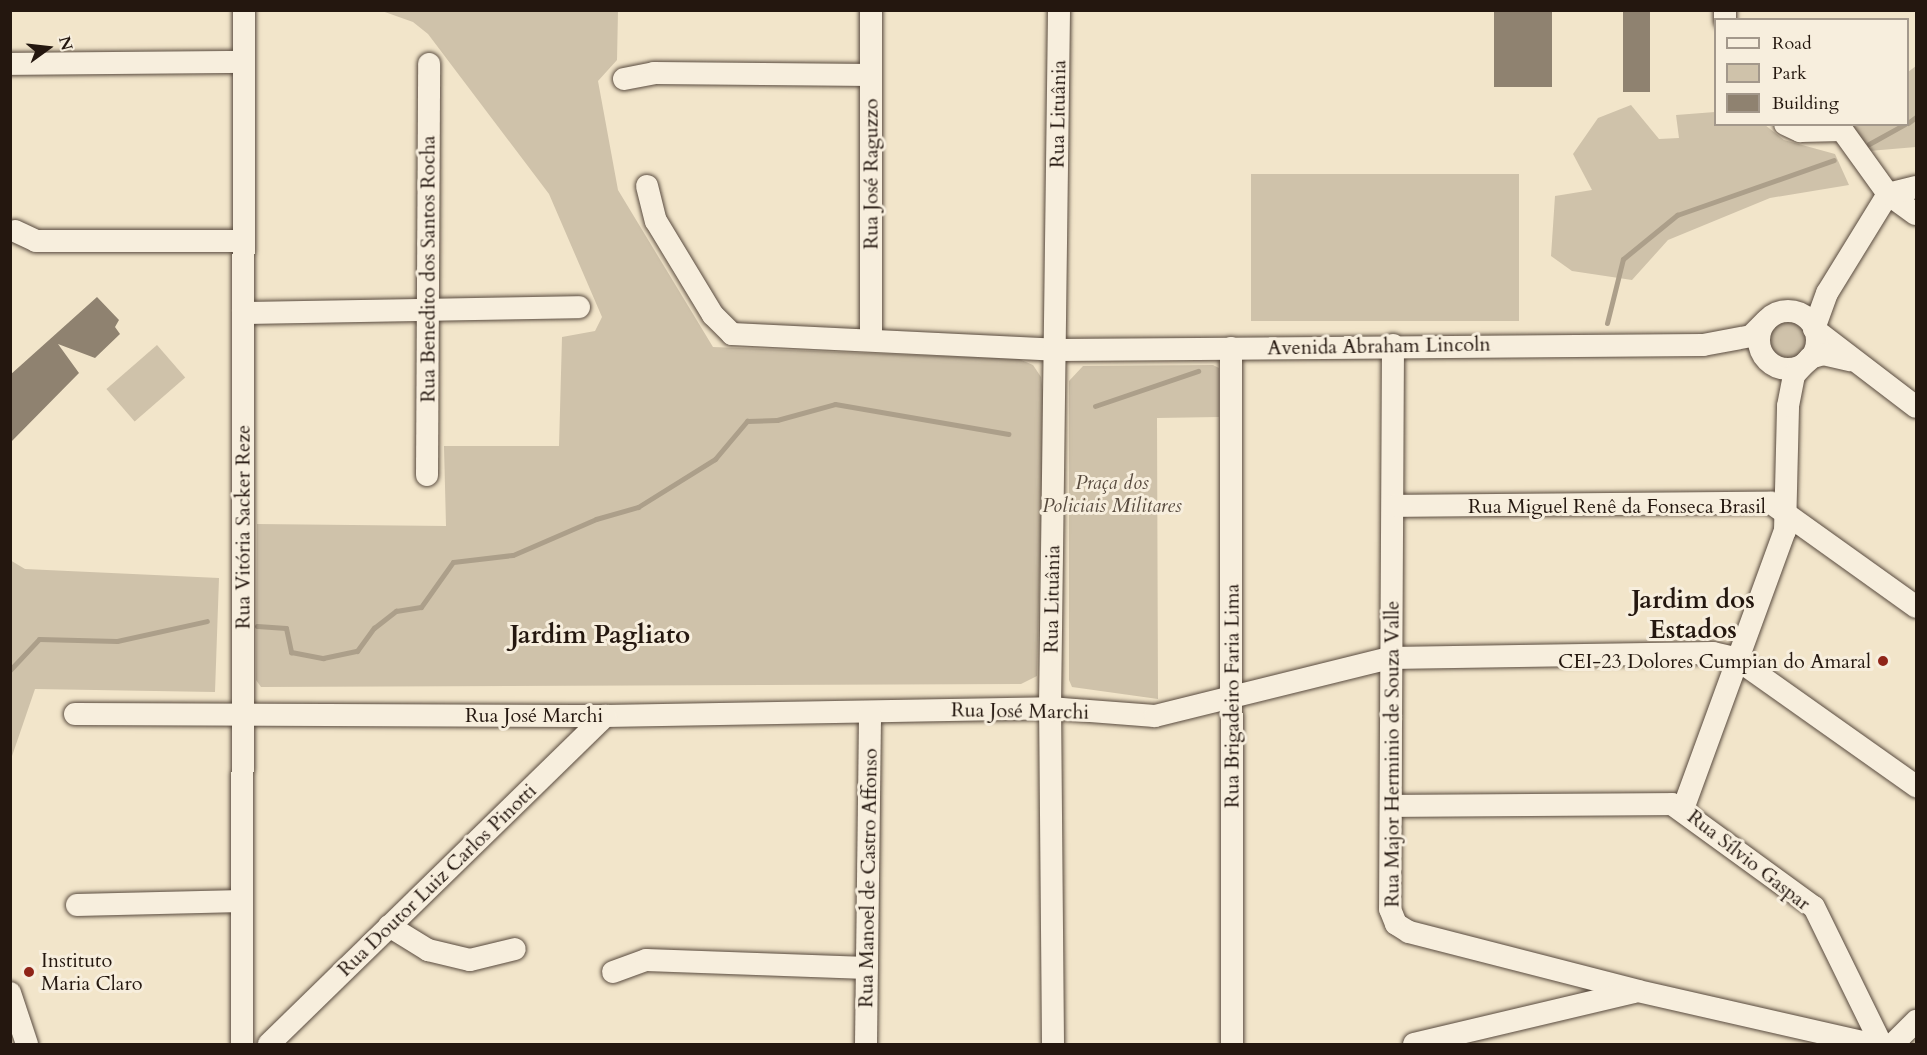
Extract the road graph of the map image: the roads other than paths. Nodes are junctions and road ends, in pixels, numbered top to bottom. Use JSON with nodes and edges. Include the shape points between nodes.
{"nodes":[{"id":1,"x":244,"y":10,"type":"edge"},
{"id":2,"x":871,"y":10,"type":"edge"},
{"id":3,"x":1059,"y":10,"type":"edge"},
{"id":4,"x":244,"y":62,"type":"junction"},
{"id":5,"x":10,"y":64,"type":"edge"},
{"id":6,"x":429,"y":64,"type":"dead end"},
{"id":7,"x":871,"y":75,"type":"junction"},
{"id":8,"x":624,"y":79,"type":"dead end"},
{"id":9,"x":1789,"y":126,"type":"edge"},
{"id":10,"x":647,"y":186,"type":"dead end"},
{"id":11,"x":1917,"y":187,"type":"edge"},
{"id":12,"x":1888,"y":194,"type":"junction"},
{"id":13,"x":1917,"y":214,"type":"edge"},
{"id":14,"x":15,"y":231,"type":"dead end"},
{"id":15,"x":244,"y":241,"type":"junction"},
{"id":16,"x":1827,"y":293,"type":"junction"},
{"id":17,"x":579,"y":307,"type":"dead end"},
{"id":18,"x":428,"y":310,"type":"junction"},
{"id":19,"x":1792,"y":311,"type":"junction"},
{"id":20,"x":243,"y":313,"type":"junction"},
{"id":21,"x":1763,"y":326,"type":"junction"},
{"id":22,"x":1814,"y":329,"type":"junction"},
{"id":23,"x":870,"y":338,"type":"junction"},
{"id":24,"x":1393,"y":345,"type":"junction"},
{"id":25,"x":1703,"y":345,"type":"junction"},
{"id":26,"x":1231,"y":348,"type":"junction"},
{"id":27,"x":1056,"y":350,"type":"junction"},
{"id":28,"x":1768,"y":360,"type":"junction"},
{"id":29,"x":1850,"y":360,"type":"junction"},
{"id":30,"x":1804,"y":363,"type":"junction"},
{"id":31,"x":1788,"y":406,"type":"junction"},
{"id":32,"x":1917,"y":407,"type":"edge"},
{"id":33,"x":427,"y":475,"type":"dead end"},
{"id":34,"x":1394,"y":506,"type":"junction"},
{"id":35,"x":1786,"y":515,"type":"junction"},
{"id":36,"x":1917,"y":608,"type":"edge"},
{"id":37,"x":1390,"y":658,"type":"junction"},
{"id":38,"x":1735,"y":658,"type":"junction"},
{"id":39,"x":1232,"y":695,"type":"junction"},
{"id":40,"x":1050,"y":708,"type":"junction"},
{"id":41,"x":870,"y":712,"type":"junction"},
{"id":42,"x":75,"y":714,"type":"dead end"},
{"id":43,"x":243,"y":715,"type":"junction"},
{"id":44,"x":605,"y":716,"type":"junction"},
{"id":45,"x":1917,"y":786,"type":"edge"},
{"id":46,"x":1391,"y":806,"type":"junction"},
{"id":47,"x":1683,"y":809,"type":"junction"},
{"id":48,"x":242,"y":901,"type":"junction"},
{"id":49,"x":77,"y":905,"type":"dead end"},
{"id":50,"x":389,"y":926,"type":"junction"},
{"id":51,"x":515,"y":949,"type":"dead end"},
{"id":52,"x":867,"y":968,"type":"junction"},
{"id":53,"x":613,"y":972,"type":"dead end"},
{"id":54,"x":1569,"y":973,"type":"junction"},
{"id":55,"x":1638,"y":991,"type":"junction"},
{"id":56,"x":10,"y":993,"type":"edge"},
{"id":57,"x":1572,"y":1007,"type":"junction"},
{"id":58,"x":1917,"y":1021,"type":"edge"},
{"id":59,"x":27,"y":1044,"type":"edge"},
{"id":60,"x":242,"y":1044,"type":"edge"},
{"id":61,"x":269,"y":1044,"type":"edge"},
{"id":62,"x":866,"y":1044,"type":"edge"},
{"id":63,"x":1053,"y":1044,"type":"edge"},
{"id":64,"x":1232,"y":1044,"type":"edge"},
{"id":65,"x":1414,"y":1044,"type":"edge"},
{"id":66,"x":1871,"y":1044,"type":"edge"},
{"id":67,"x":1881,"y":1044,"type":"edge"},
{"id":68,"x":1893,"y":1044,"type":"edge"}],
"edges":[{"from":1,"to":4,"type":"street","name":"Rua Vitória Sacker Reze"},
{"from":2,"to":7,"type":"street","name":"Rua José Raguzzo"},
{"from":3,"to":27,"type":"street","name":"Rua Lituânia"},
{"from":4,"to":5,"type":"street"},
{"from":4,"to":15,"type":"street","name":"Rua Vitória Sacker Reze"},
{"from":6,"to":18,"type":"street","name":"Rua Benedito dos Santos Rocha"},
{"from":7,"to":8,"type":"street","via":[[654,73]]},
{"from":7,"to":23,"type":"street","name":"Rua José Raguzzo"},
{"from":9,"to":12,"type":"street","via":[[1800,131],[1842,130]]},
{"from":10,"to":23,"type":"street","name":"Avenida Abraham Lincoln","via":[[656,221],[722,327],[732,334]]},
{"from":11,"to":12,"type":"street"},
{"from":12,"to":13,"type":"street"},
{"from":12,"to":16,"type":"street"},
{"from":14,"to":15,"type":"street","via":[[36,241]]},
{"from":15,"to":20,"type":"street","name":"Rua Vitória Sacker Reze"},
{"from":16,"to":19,"type":"street"},
{"from":16,"to":22,"type":"street"},
{"from":17,"to":18,"type":"street"},
{"from":18,"to":20,"type":"street"},
{"from":18,"to":33,"type":"street","name":"Rua Benedito dos Santos Rocha"},
{"from":19,"to":21,"type":"street"},
{"from":19,"to":22,"type":"street"},
{"from":20,"to":43,"type":"street","name":"Rua Vitória Sacker Reze"},
{"from":21,"to":25,"type":"street","name":"Avenida Abraham Lincoln","via":[[1738,341]]},
{"from":21,"to":28,"type":"street","via":[[1760,348]]},
{"from":22,"to":29,"type":"street"},
{"from":22,"to":30,"type":"street","via":[[1815,347]]},
{"from":23,"to":27,"type":"street","name":"Avenida Abraham Lincoln"},
{"from":24,"to":25,"type":"street","name":"Avenida Abraham Lincoln"},
{"from":24,"to":26,"type":"street","name":"Avenida Abraham Lincoln"},
{"from":24,"to":34,"type":"street","name":"Rua Major Herminio de Souza Valle"},
{"from":25,"to":28,"type":"street","name":"Avenida Abraham Lincoln","via":[[1752,351]]},
{"from":26,"to":27,"type":"street","name":"Avenida Abraham Lincoln"},
{"from":26,"to":39,"type":"street","name":"Rua Brigadeiro Faria Lima"},
{"from":27,"to":40,"type":"street","name":"Rua Lituânia"},
{"from":28,"to":30,"type":"street","via":[[1787,369]]},
{"from":28,"to":31,"type":"street","via":[[1783,381]]},
{"from":29,"to":30,"type":"street","via":[[1823,354]]},
{"from":29,"to":32,"type":"street"},
{"from":30,"to":31,"type":"street"},
{"from":31,"to":35,"type":"street"},
{"from":34,"to":35,"type":"street","name":"Rua Miguel Renê da Fonseca Brasil","via":[[1770,503]]},
{"from":34,"to":37,"type":"street","name":"Rua Major Herminio de Souza Valle"},
{"from":35,"to":36,"type":"street","name":"Rua Miguel Renê da Fonseca Brasil"},
{"from":35,"to":38,"type":"street","via":[[1785,531]]},
{"from":37,"to":38,"type":"street","name":"Rua José Marchi","via":[[1713,653]]},
{"from":37,"to":39,"type":"street","name":"Rua José Marchi"},
{"from":37,"to":46,"type":"street","name":"Rua Major Herminio de Souza Valle"},
{"from":38,"to":45,"type":"street","name":"Rua José Marchi"},
{"from":38,"to":47,"type":"street"},
{"from":39,"to":40,"type":"street","name":"Rua José Marchi","via":[[1155,716]]},
{"from":39,"to":64,"type":"street","name":"Rua Brigadeiro Faria Lima"},
{"from":40,"to":41,"type":"street","name":"Rua José Marchi"},
{"from":40,"to":63,"type":"street","name":"Rua Lituânia"},
{"from":41,"to":44,"type":"street","name":"Rua José Marchi"},
{"from":41,"to":52,"type":"street","name":"Rua Manoel de Castro Affonso"},
{"from":42,"to":43,"type":"street","name":"Rua José Marchi"},
{"from":43,"to":44,"type":"street","name":"Rua José Marchi"},
{"from":43,"to":48,"type":"street","name":"Rua Vitória Sacker Reze"},
{"from":44,"to":50,"type":"street","name":"Rua Doutor Luiz Carlos Pinotti"},
{"from":46,"to":47,"type":"street","name":"Rua Sílvio Gaspar","via":[[1672,804]]},
{"from":46,"to":54,"type":"street","name":"Rua Major Herminio de Souza Valle","via":[[1390,909],[1396,924],[1409,932]]},
{"from":47,"to":67,"type":"street","name":"Rua Sílvio Gaspar","via":[[1814,907]]},
{"from":48,"to":49,"type":"street"},
{"from":48,"to":60,"type":"street","name":"Rua Vitória Sacker Reze"},
{"from":50,"to":51,"type":"street","via":[[428,950],[470,960]]},
{"from":50,"to":61,"type":"street","name":"Rua Doutor Luiz Carlos Pinotti"},
{"from":52,"to":53,"type":"street","via":[[646,960]]},
{"from":52,"to":62,"type":"street","name":"Rua Manoel de Castro Affonso"},
{"from":54,"to":55,"type":"street","name":"Rua Major Herminio de Souza Valle"},
{"from":54,"to":57,"type":"street","via":[[1579,988]]},
{"from":55,"to":57,"type":"street"},
{"from":55,"to":66,"type":"street","name":"Rua Major Herminio de Souza Valle"},
{"from":56,"to":59,"type":"street"},
{"from":57,"to":65,"type":"street"},
{"from":58,"to":68,"type":"street"}]}
